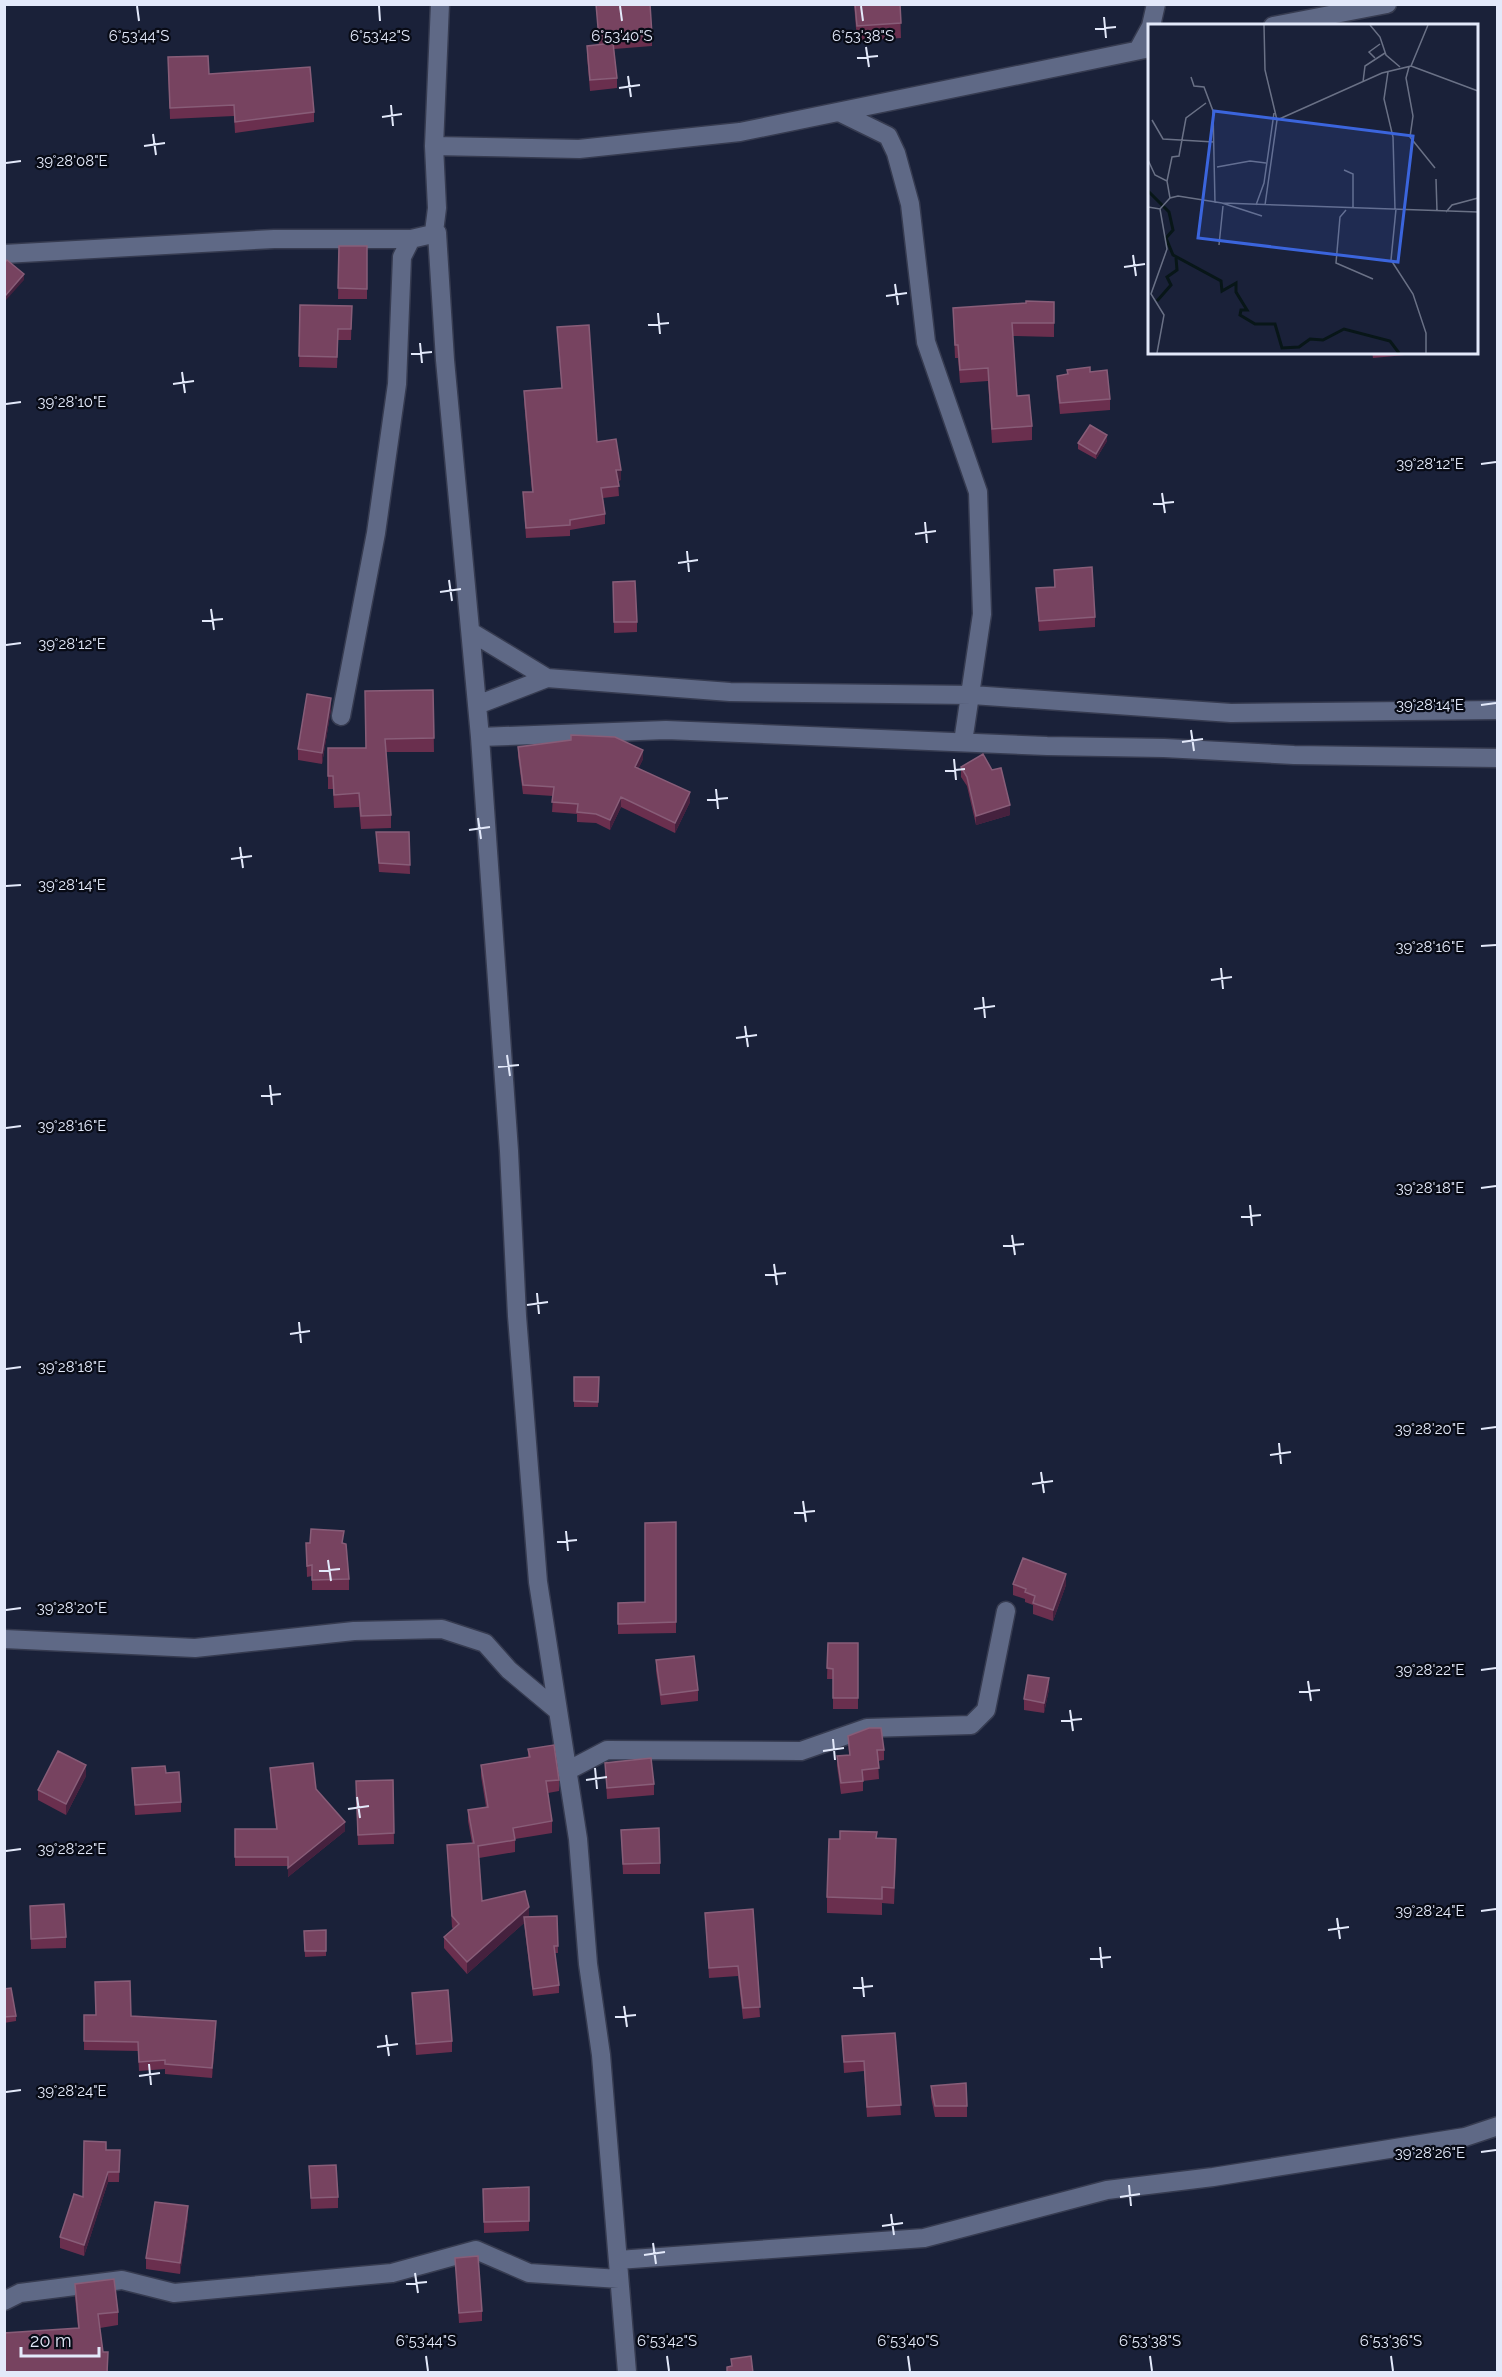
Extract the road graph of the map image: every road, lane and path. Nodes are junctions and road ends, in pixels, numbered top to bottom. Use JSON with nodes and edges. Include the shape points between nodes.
{"nodes":[{"id":1,"x":440,"y":4,"type":"edge"},
{"id":2,"x":1156,"y":4,"type":"edge"},
{"id":3,"x":1387,"y":4,"type":"edge"},
{"id":4,"x":1151,"y":24,"type":"edge"},
{"id":5,"x":1283,"y":24,"type":"edge"},
{"id":6,"x":1148,"y":34,"type":"edge"},
{"id":7,"x":1144,"y":49,"type":"edge"},
{"id":8,"x":841,"y":112,"type":"junction"},
{"id":9,"x":434,"y":146,"type":"junction"},
{"id":10,"x":437,"y":233,"type":"junction"},
{"id":11,"x":411,"y":239,"type":"junction"},
{"id":12,"x":4,"y":254,"type":"edge"},
{"id":13,"x":471,"y":632,"type":"junction"},
{"id":14,"x":547,"y":678,"type":"junction"},
{"id":15,"x":972,"y":695,"type":"junction"},
{"id":16,"x":477,"y":705,"type":"junction"},
{"id":17,"x":1497,"y":710,"type":"edge"},
{"id":18,"x":341,"y":716,"type":"dead end"},
{"id":19,"x":480,"y":737,"type":"junction"},
{"id":20,"x":963,"y":742,"type":"junction"},
{"id":21,"x":1497,"y":760,"type":"edge"},
{"id":22,"x":1006,"y":1611,"type":"dead end"},
{"id":23,"x":4,"y":1639,"type":"edge"},
{"id":24,"x":558,"y":1711,"type":"junction"},
{"id":25,"x":567,"y":1772,"type":"junction"},
{"id":26,"x":1497,"y":2126,"type":"edge"},
{"id":27,"x":618,"y":2260,"type":"junction"},
{"id":28,"x":619,"y":2279,"type":"junction"},
{"id":29,"x":4,"y":2301,"type":"edge"},
{"id":30,"x":627,"y":2373,"type":"edge"}],
"edges":[{"from":1,"to":9,"type":"street"},
{"from":2,"to":4,"type":"street"},
{"from":3,"to":5,"type":"street"},
{"from":6,"to":7,"type":"street"},
{"from":7,"to":8,"type":"street"},
{"from":8,"to":9,"type":"street","via":[[740,132],[579,148]]},
{"from":8,"to":15,"type":"street","via":[[888,136],[896,153],[910,204],[926,342],[978,492],[982,614]]},
{"from":9,"to":10,"type":"street"},
{"from":10,"to":11,"type":"street"},
{"from":10,"to":13,"type":"street","via":[[444,360]]},
{"from":11,"to":12,"type":"street","via":[[274,239]]},
{"from":11,"to":18,"type":"street","via":[[402,257],[397,384],[376,533]]},
{"from":13,"to":14,"type":"street"},
{"from":13,"to":16,"type":"street"},
{"from":14,"to":15,"type":"street","via":[[730,692]]},
{"from":14,"to":16,"type":"street"},
{"from":15,"to":17,"type":"street","via":[[1231,713]]},
{"from":15,"to":20,"type":"street"},
{"from":16,"to":19,"type":"street"},
{"from":19,"to":20,"type":"street","via":[[666,730]]},
{"from":19,"to":24,"type":"street","via":[[535,1547]]},
{"from":20,"to":21,"type":"street"},
{"from":22,"to":25,"type":"street","via":[[986,1710],[971,1725],[867,1728],[801,1751],[606,1750]]},
{"from":23,"to":24,"type":"street","via":[[195,1648],[354,1631],[442,1629],[485,1643],[509,1670]]},
{"from":24,"to":25,"type":"street"},
{"from":25,"to":27,"type":"street","via":[[602,2055]]},
{"from":26,"to":27,"type":"street","via":[[1465,2137],[1107,2190],[924,2238]]},
{"from":27,"to":28,"type":"street"},
{"from":28,"to":29,"type":"street","via":[[529,2273],[476,2250],[392,2273],[174,2293],[122,2280],[20,2293]]},
{"from":28,"to":30,"type":"street"}]}
